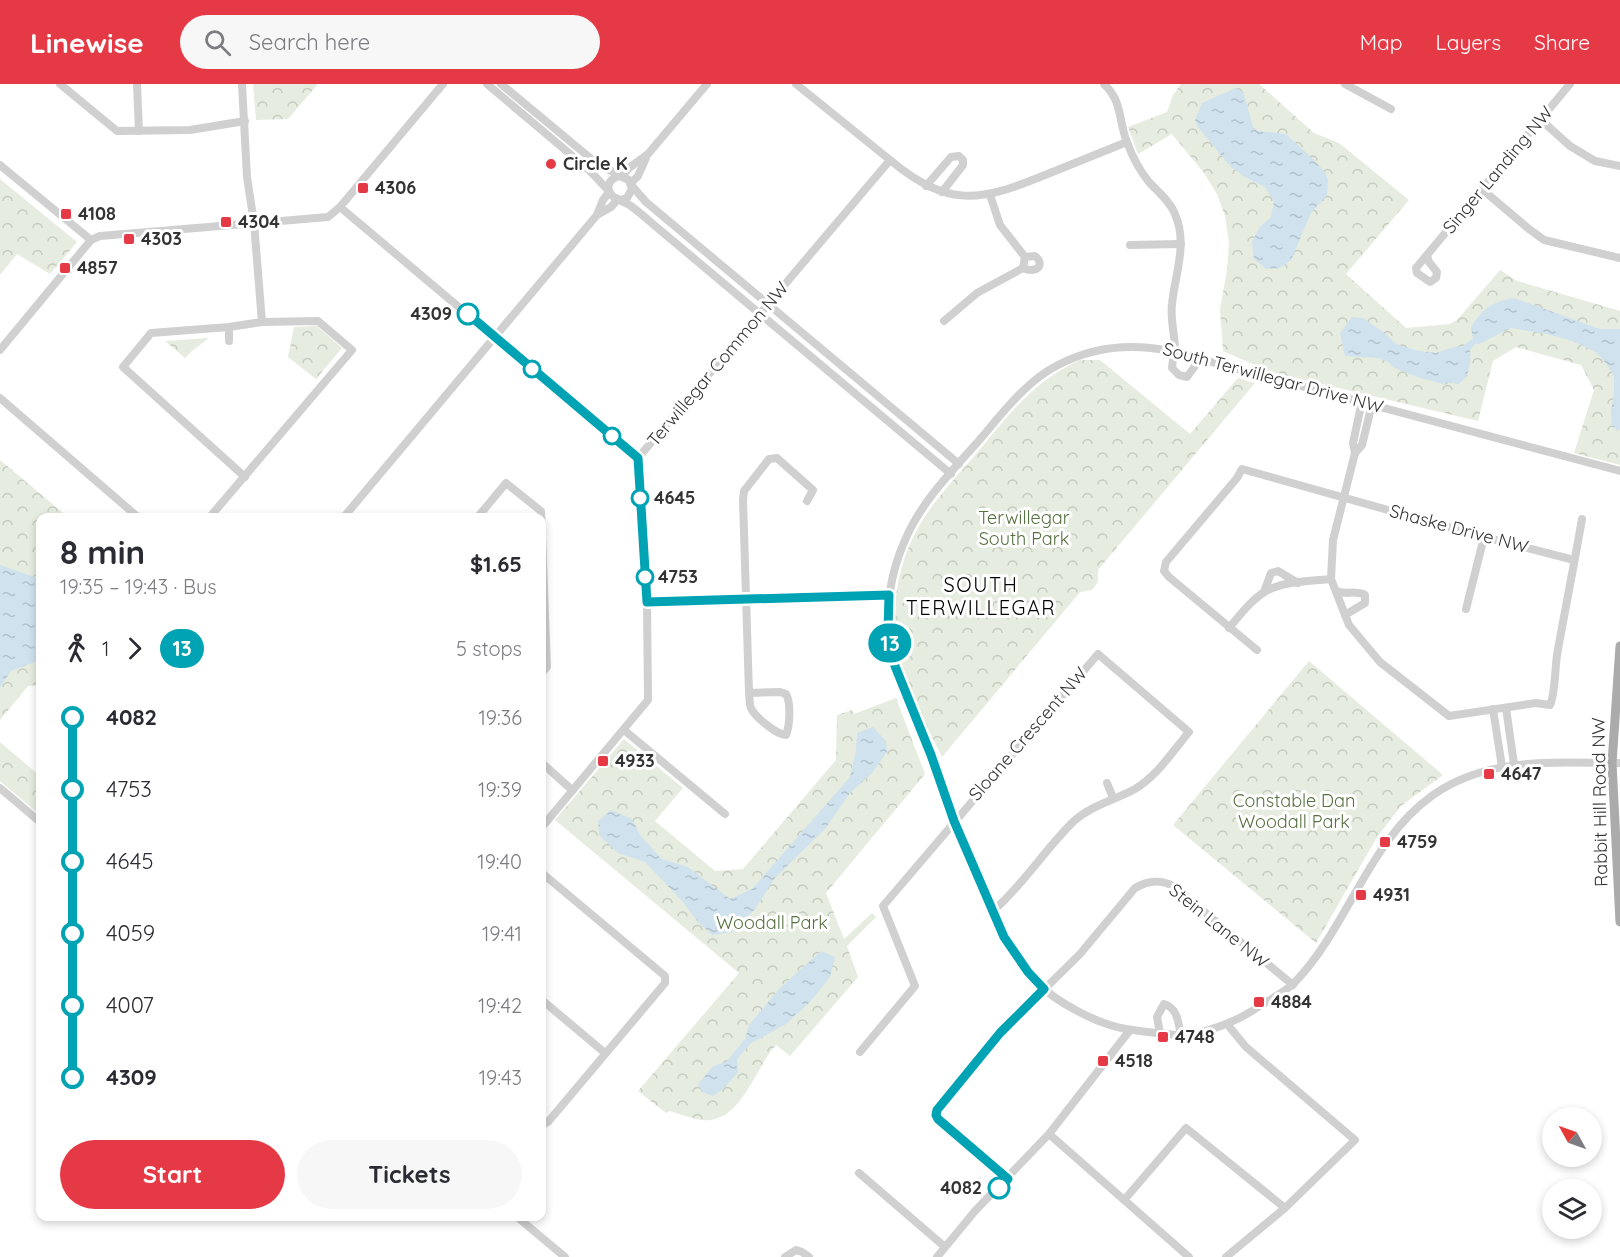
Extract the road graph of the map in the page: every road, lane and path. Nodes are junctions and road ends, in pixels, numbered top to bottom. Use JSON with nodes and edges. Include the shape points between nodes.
{"nodes":[{"id":1,"x":60,"y":84,"type":"edge"},
{"id":2,"x":137,"y":84,"type":"edge"},
{"id":3,"x":243,"y":84,"type":"edge"},
{"id":4,"x":443,"y":84,"type":"edge"},
{"id":5,"x":487,"y":84,"type":"edge"},
{"id":6,"x":501,"y":84,"type":"edge"},
{"id":7,"x":707,"y":84,"type":"edge"},
{"id":8,"x":796,"y":84,"type":"edge"},
{"id":9,"x":1104,"y":84,"type":"edge"},
{"id":10,"x":1345,"y":84,"type":"edge"},
{"id":11,"x":1570,"y":84,"type":"edge"},
{"id":12,"x":1391,"y":109,"type":"dead end"},
{"id":13,"x":1540,"y":119,"type":"junction"},
{"id":14,"x":245,"y":121,"type":"junction"},
{"id":15,"x":139,"y":131,"type":"junction"},
{"id":16,"x":1127,"y":142,"type":"junction"},
{"id":17,"x":648,"y":154,"type":"junction"},
{"id":18,"x":890,"y":160,"type":"junction"},
{"id":19,"x":0,"y":165,"type":"edge"},
{"id":20,"x":1620,"y":166,"type":"edge"},
{"id":21,"x":621,"y":176,"type":"junction"},
{"id":22,"x":632,"y":184,"type":"junction"},
{"id":23,"x":926,"y":186,"type":"junction"},
{"id":24,"x":1483,"y":190,"type":"junction"},
{"id":25,"x":609,"y":191,"type":"junction"},
{"id":26,"x":942,"y":192,"type":"junction"},
{"id":27,"x":990,"y":195,"type":"junction"},
{"id":28,"x":619,"y":200,"type":"junction"},
{"id":29,"x":340,"y":207,"type":"junction"},
{"id":30,"x":597,"y":215,"type":"junction"},
{"id":31,"x":254,"y":223,"type":"junction"},
{"id":32,"x":91,"y":240,"type":"junction"},
{"id":33,"x":1181,"y":244,"type":"junction"},
{"id":34,"x":1130,"y":245,"type":"dead end"},
{"id":35,"x":1427,"y":255,"type":"dead end"},
{"id":36,"x":1025,"y":257,"type":"junction"},
{"id":37,"x":1620,"y":258,"type":"edge"},
{"id":38,"x":1023,"y":268,"type":"junction"},
{"id":39,"x":770,"y":304,"type":"junction"},
{"id":40,"x":761,"y":314,"type":"junction"},
{"id":41,"x":944,"y":321,"type":"dead end"},
{"id":42,"x":262,"y":322,"type":"junction"},
{"id":43,"x":229,"y":327,"type":"junction"},
{"id":44,"x":494,"y":337,"type":"junction"},
{"id":45,"x":229,"y":341,"type":"dead end"},
{"id":46,"x":0,"y":350,"type":"edge"},
{"id":47,"x":1175,"y":352,"type":"junction"},
{"id":48,"x":1196,"y":357,"type":"junction"},
{"id":49,"x":0,"y":398,"type":"edge"},
{"id":50,"x":1362,"y":401,"type":"junction"},
{"id":51,"x":1372,"y":404,"type":"junction"},
{"id":52,"x":1355,"y":453,"type":"junction"},
{"id":53,"x":638,"y":458,"type":"junction"},
{"id":54,"x":959,"y":464,"type":"junction"},
{"id":55,"x":1620,"y":471,"type":"edge"},
{"id":56,"x":951,"y":474,"type":"junction"},
{"id":57,"x":245,"y":477,"type":"junction"},
{"id":58,"x":1344,"y":497,"type":"junction"},
{"id":59,"x":807,"y":501,"type":"dead end"},
{"id":60,"x":134,"y":513,"type":"edge"},
{"id":61,"x":213,"y":513,"type":"edge"},
{"id":62,"x":347,"y":513,"type":"edge"},
{"id":63,"x":481,"y":513,"type":"edge"},
{"id":64,"x":541,"y":513,"type":"edge"},
{"id":65,"x":1582,"y":519,"type":"dead end"},
{"id":66,"x":1484,"y":537,"type":"junction"},
{"id":67,"x":1574,"y":560,"type":"junction"},
{"id":68,"x":1331,"y":579,"type":"junction"},
{"id":69,"x":1298,"y":583,"type":"junction"},
{"id":70,"x":1336,"y":591,"type":"junction"},
{"id":71,"x":1264,"y":592,"type":"junction"},
{"id":72,"x":889,"y":595,"type":"junction"},
{"id":73,"x":746,"y":598,"type":"junction"},
{"id":74,"x":647,"y":602,"type":"junction"},
{"id":75,"x":1466,"y":609,"type":"dead end"},
{"id":76,"x":1345,"y":615,"type":"junction"},
{"id":77,"x":1229,"y":628,"type":"junction"},
{"id":78,"x":546,"y":641,"type":"edge"},
{"id":79,"x":1620,"y":646,"type":"edge"},
{"id":80,"x":1257,"y":650,"type":"dead end"},
{"id":81,"x":546,"y":668,"type":"edge"},
{"id":82,"x":750,"y":693,"type":"junction"},
{"id":83,"x":1506,"y":708,"type":"junction"},
{"id":84,"x":1493,"y":710,"type":"junction"},
{"id":85,"x":624,"y":730,"type":"junction"},
{"id":86,"x":1616,"y":763,"type":"edge"},
{"id":87,"x":1514,"y":765,"type":"junction"},
{"id":88,"x":1502,"y":766,"type":"junction"},
{"id":89,"x":546,"y":767,"type":"edge"},
{"id":90,"x":1107,"y":783,"type":"dead end"},
{"id":91,"x":0,"y":788,"type":"edge"},
{"id":92,"x":572,"y":790,"type":"junction"},
{"id":93,"x":1113,"y":798,"type":"junction"},
{"id":94,"x":725,"y":814,"type":"dead end"},
{"id":95,"x":36,"y":819,"type":"edge"},
{"id":96,"x":546,"y":821,"type":"edge"},
{"id":97,"x":954,"y":821,"type":"junction"},
{"id":98,"x":546,"y":876,"type":"edge"},
{"id":99,"x":994,"y":910,"type":"junction"},
{"id":100,"x":1620,"y":922,"type":"edge"},
{"id":101,"x":1293,"y":985,"type":"junction"},
{"id":102,"x":1044,"y":989,"type":"junction"},
{"id":103,"x":546,"y":1003,"type":"edge"},
{"id":104,"x":1227,"y":1024,"type":"junction"},
{"id":105,"x":1130,"y":1030,"type":"junction"},
{"id":106,"x":1160,"y":1033,"type":"junction"},
{"id":107,"x":1181,"y":1035,"type":"junction"},
{"id":108,"x":860,"y":1052,"type":"dead end"},
{"id":109,"x":605,"y":1053,"type":"junction"},
{"id":110,"x":546,"y":1123,"type":"edge"},
{"id":111,"x":1049,"y":1134,"type":"junction"},
{"id":112,"x":859,"y":1173,"type":"dead end"},
{"id":113,"x":1008,"y":1179,"type":"junction"},
{"id":114,"x":1125,"y":1199,"type":"junction"},
{"id":115,"x":1285,"y":1208,"type":"junction"},
{"id":116,"x":522,"y":1221,"type":"edge"},
{"id":117,"x":945,"y":1247,"type":"junction"},
{"id":118,"x":565,"y":1257,"type":"edge"},
{"id":119,"x":785,"y":1257,"type":"edge"},
{"id":120,"x":809,"y":1257,"type":"edge"},
{"id":121,"x":938,"y":1257,"type":"edge"},
{"id":122,"x":1190,"y":1257,"type":"edge"},
{"id":123,"x":1226,"y":1257,"type":"edge"}],
"edges":[{"from":1,"to":15,"type":"street","via":[[117,131]]},
{"from":2,"to":15,"type":"street"},
{"from":3,"to":14,"type":"street"},
{"from":4,"to":29,"type":"street"},
{"from":5,"to":25,"type":"street"},
{"from":6,"to":21,"type":"street","via":[[595,162]]},
{"from":7,"to":17,"type":"street"},
{"from":8,"to":18,"type":"street"},
{"from":9,"to":16,"type":"street","via":[[1119,107]]},
{"from":10,"to":12,"type":"street"},
{"from":11,"to":13,"type":"street","name":"Singer Landing NW"},
{"from":13,"to":20,"type":"street","via":[[1570,146],[1595,161]]},
{"from":13,"to":24,"type":"street","name":"Singer Landing NW"},
{"from":14,"to":15,"type":"street","via":[[190,130]]},
{"from":14,"to":31,"type":"street"},
{"from":16,"to":27,"type":"street"},
{"from":16,"to":33,"type":"street","via":[[1148,181],[1175,213]]},
{"from":17,"to":21,"type":"street"},
{"from":17,"to":22,"type":"street"},
{"from":18,"to":23,"type":"street"},
{"from":18,"to":39,"type":"street","name":"Terwillegar Common NW"},
{"from":19,"to":32,"type":"street"},
{"from":21,"to":22,"type":"street"},
{"from":21,"to":25,"type":"street","via":[[611,180]]},
{"from":22,"to":28,"type":"street","via":[[630,195]]},
{"from":22,"to":39,"type":"street","via":[[646,202]]},
{"from":23,"to":26,"type":"street"},
{"from":23,"to":26,"type":"street","via":[[951,157],[959,156],[963,165]]},
{"from":24,"to":35,"type":"street","name":"Singer Landing NW"},
{"from":24,"to":37,"type":"street","via":[[1544,240]]},
{"from":25,"to":28,"type":"street"},
{"from":25,"to":30,"type":"street"},
{"from":26,"to":27,"type":"street"},
{"from":27,"to":36,"type":"street","via":[[1000,225]]},
{"from":28,"to":30,"type":"street"},
{"from":28,"to":40,"type":"street","via":[[639,212]]},
{"from":29,"to":31,"type":"street","via":[[328,217]]},
{"from":29,"to":44,"type":"street","name":"Terwillegar Common NW"},
{"from":30,"to":44,"type":"street"},
{"from":31,"to":32,"type":"street","via":[[100,236]]},
{"from":31,"to":42,"type":"street"},
{"from":32,"to":46,"type":"street"},
{"from":33,"to":34,"type":"street"},
{"from":33,"to":47,"type":"street","via":[[1172,304]]},
{"from":36,"to":38,"type":"street"},
{"from":36,"to":38,"type":"street","via":[[1035,256],[1040,264],[1032,271]]},
{"from":38,"to":41,"type":"street","via":[[977,294]]},
{"from":39,"to":40,"type":"street","name":"Terwillegar Common NW"},
{"from":39,"to":54,"type":"street"},
{"from":40,"to":53,"type":"street","name":"Terwillegar Common NW"},
{"from":40,"to":56,"type":"street"},
{"from":42,"to":43,"type":"street"},
{"from":42,"to":57,"type":"street","via":[[318,321],[352,350]]},
{"from":43,"to":45,"type":"street"},
{"from":43,"to":57,"type":"street","via":[[151,333],[123,367]]},
{"from":44,"to":53,"type":"street","name":"Terwillegar Common NW"},
{"from":44,"to":62,"type":"street"},
{"from":47,"to":48,"type":"street","name":"South Terwillegar Drive NW"},
{"from":47,"to":48,"type":"street","via":[[1172,368],[1183,377],[1191,374]]},
{"from":47,"to":54,"type":"street","name":"South Terwillegar Drive NW","via":[[1149,346],[1117,346],[1084,353],[1055,366],[1024,390]]},
{"from":48,"to":50,"type":"street","name":"South Terwillegar Drive NW"},
{"from":49,"to":60,"type":"street"},
{"from":50,"to":51,"type":"street","name":"South Terwillegar Drive NW"},
{"from":50,"to":52,"type":"street","via":[[1353,443]]},
{"from":51,"to":52,"type":"street","via":[[1362,445]]},
{"from":51,"to":55,"type":"street","name":"South Terwillegar Drive NW"},
{"from":52,"to":58,"type":"street"},
{"from":53,"to":74,"type":"street"},
{"from":54,"to":56,"type":"street","name":"South Terwillegar Drive NW"},
{"from":56,"to":72,"type":"street","name":"South Terwillegar Drive NW","via":[[918,514],[906,536]]},
{"from":57,"to":61,"type":"street"},
{"from":58,"to":66,"type":"street","name":"Shaske Drive NW"},
{"from":58,"to":68,"type":"street","via":[[1333,540]]},
{"from":58,"to":77,"type":"street","name":"Shaske Drive NW","via":[[1242,469],[1164,567],[1168,577]]},
{"from":59,"to":73,"type":"street","via":[[813,490],[777,458],[770,459],[744,491]]},
{"from":63,"to":64,"type":"street","via":[[506,483]]},
{"from":65,"to":67,"type":"street"},
{"from":66,"to":67,"type":"street","name":"Shaske Drive NW"},
{"from":66,"to":75,"type":"street"},
{"from":67,"to":83,"type":"street","via":[[1553,699],[1550,705]]},
{"from":68,"to":69,"type":"street"},
{"from":68,"to":70,"type":"street"},
{"from":69,"to":71,"type":"street"},
{"from":69,"to":71,"type":"street","via":[[1278,571],[1271,573]]},
{"from":70,"to":76,"type":"street"},
{"from":70,"to":76,"type":"street","via":[[1365,595],[1363,606]]},
{"from":71,"to":77,"type":"street"},
{"from":72,"to":73,"type":"street"},
{"from":72,"to":97,"type":"street","name":"South Terwillegar Drive NW","via":[[888,631],[895,666]]},
{"from":73,"to":74,"type":"street"},
{"from":73,"to":82,"type":"street"},
{"from":74,"to":85,"type":"street","via":[[648,697]]},
{"from":76,"to":84,"type":"street","via":[[1380,662],[1449,716]]},
{"from":77,"to":80,"type":"street"},
{"from":78,"to":81,"type":"street"},
{"from":79,"to":86,"type":"main road","name":"Rabbit Hill Road NW"},
{"from":82,"to":82,"type":"street","via":[[750,706],[755,714],[778,734],[786,735],[786,694]]},
{"from":83,"to":84,"type":"street"},
{"from":83,"to":87,"type":"street"},
{"from":84,"to":88,"type":"street"},
{"from":85,"to":92,"type":"street"},
{"from":85,"to":94,"type":"street"},
{"from":86,"to":87,"type":"street","name":"South Terwillegar Drive NW"},
{"from":86,"to":100,"type":"main road","name":"Rabbit Hill Road NW"},
{"from":87,"to":88,"type":"street","name":"South Terwillegar Drive NW"},
{"from":88,"to":101,"type":"street","name":"South Terwillegar Drive NW","via":[[1451,784],[1410,815],[1388,841],[1314,961]]},
{"from":89,"to":92,"type":"street"},
{"from":90,"to":93,"type":"street"},
{"from":91,"to":95,"type":"street"},
{"from":92,"to":96,"type":"street"},
{"from":93,"to":97,"type":"street","name":"Sloane Crescent NW","via":[[1149,779],[1190,732],[1098,654]]},
{"from":93,"to":99,"type":"street","name":"Sloane Crescent NW","via":[[1075,820]]},
{"from":97,"to":99,"type":"street","name":"South Terwillegar Drive NW"},
{"from":97,"to":108,"type":"street","via":[[883,906],[915,986]]},
{"from":98,"to":109,"type":"street","via":[[665,976],[665,983]]},
{"from":99,"to":102,"type":"street","name":"South Terwillegar Drive NW","via":[[1004,937]]},
{"from":101,"to":102,"type":"street","name":"Stein Lane NW","via":[[1173,886],[1160,880],[1135,888],[1080,954]]},
{"from":101,"to":104,"type":"street","name":"South Terwillegar Drive NW"},
{"from":102,"to":105,"type":"street","name":"South Terwillegar Drive NW","via":[[1107,1025]]},
{"from":102,"to":113,"type":"street","via":[[1000,1033],[943,1101],[936,1115]]},
{"from":103,"to":109,"type":"street"},
{"from":104,"to":107,"type":"street","name":"South Terwillegar Drive NW"},
{"from":104,"to":115,"type":"street","via":[[1246,1047],[1355,1140]]},
{"from":105,"to":106,"type":"street","name":"South Terwillegar Drive NW"},
{"from":105,"to":111,"type":"street"},
{"from":106,"to":107,"type":"street","name":"South Terwillegar Drive NW"},
{"from":106,"to":107,"type":"street","via":[[1157,1017],[1164,1004],[1176,1012]]},
{"from":109,"to":110,"type":"street"},
{"from":111,"to":113,"type":"street"},
{"from":111,"to":114,"type":"street"},
{"from":112,"to":117,"type":"street"},
{"from":113,"to":117,"type":"street"},
{"from":114,"to":115,"type":"street","via":[[1186,1128]]},
{"from":114,"to":122,"type":"street"},
{"from":115,"to":123,"type":"street"},
{"from":116,"to":118,"type":"street"},
{"from":117,"to":121,"type":"street"},
{"from":119,"to":120,"type":"street","via":[[796,1250]]}]}
